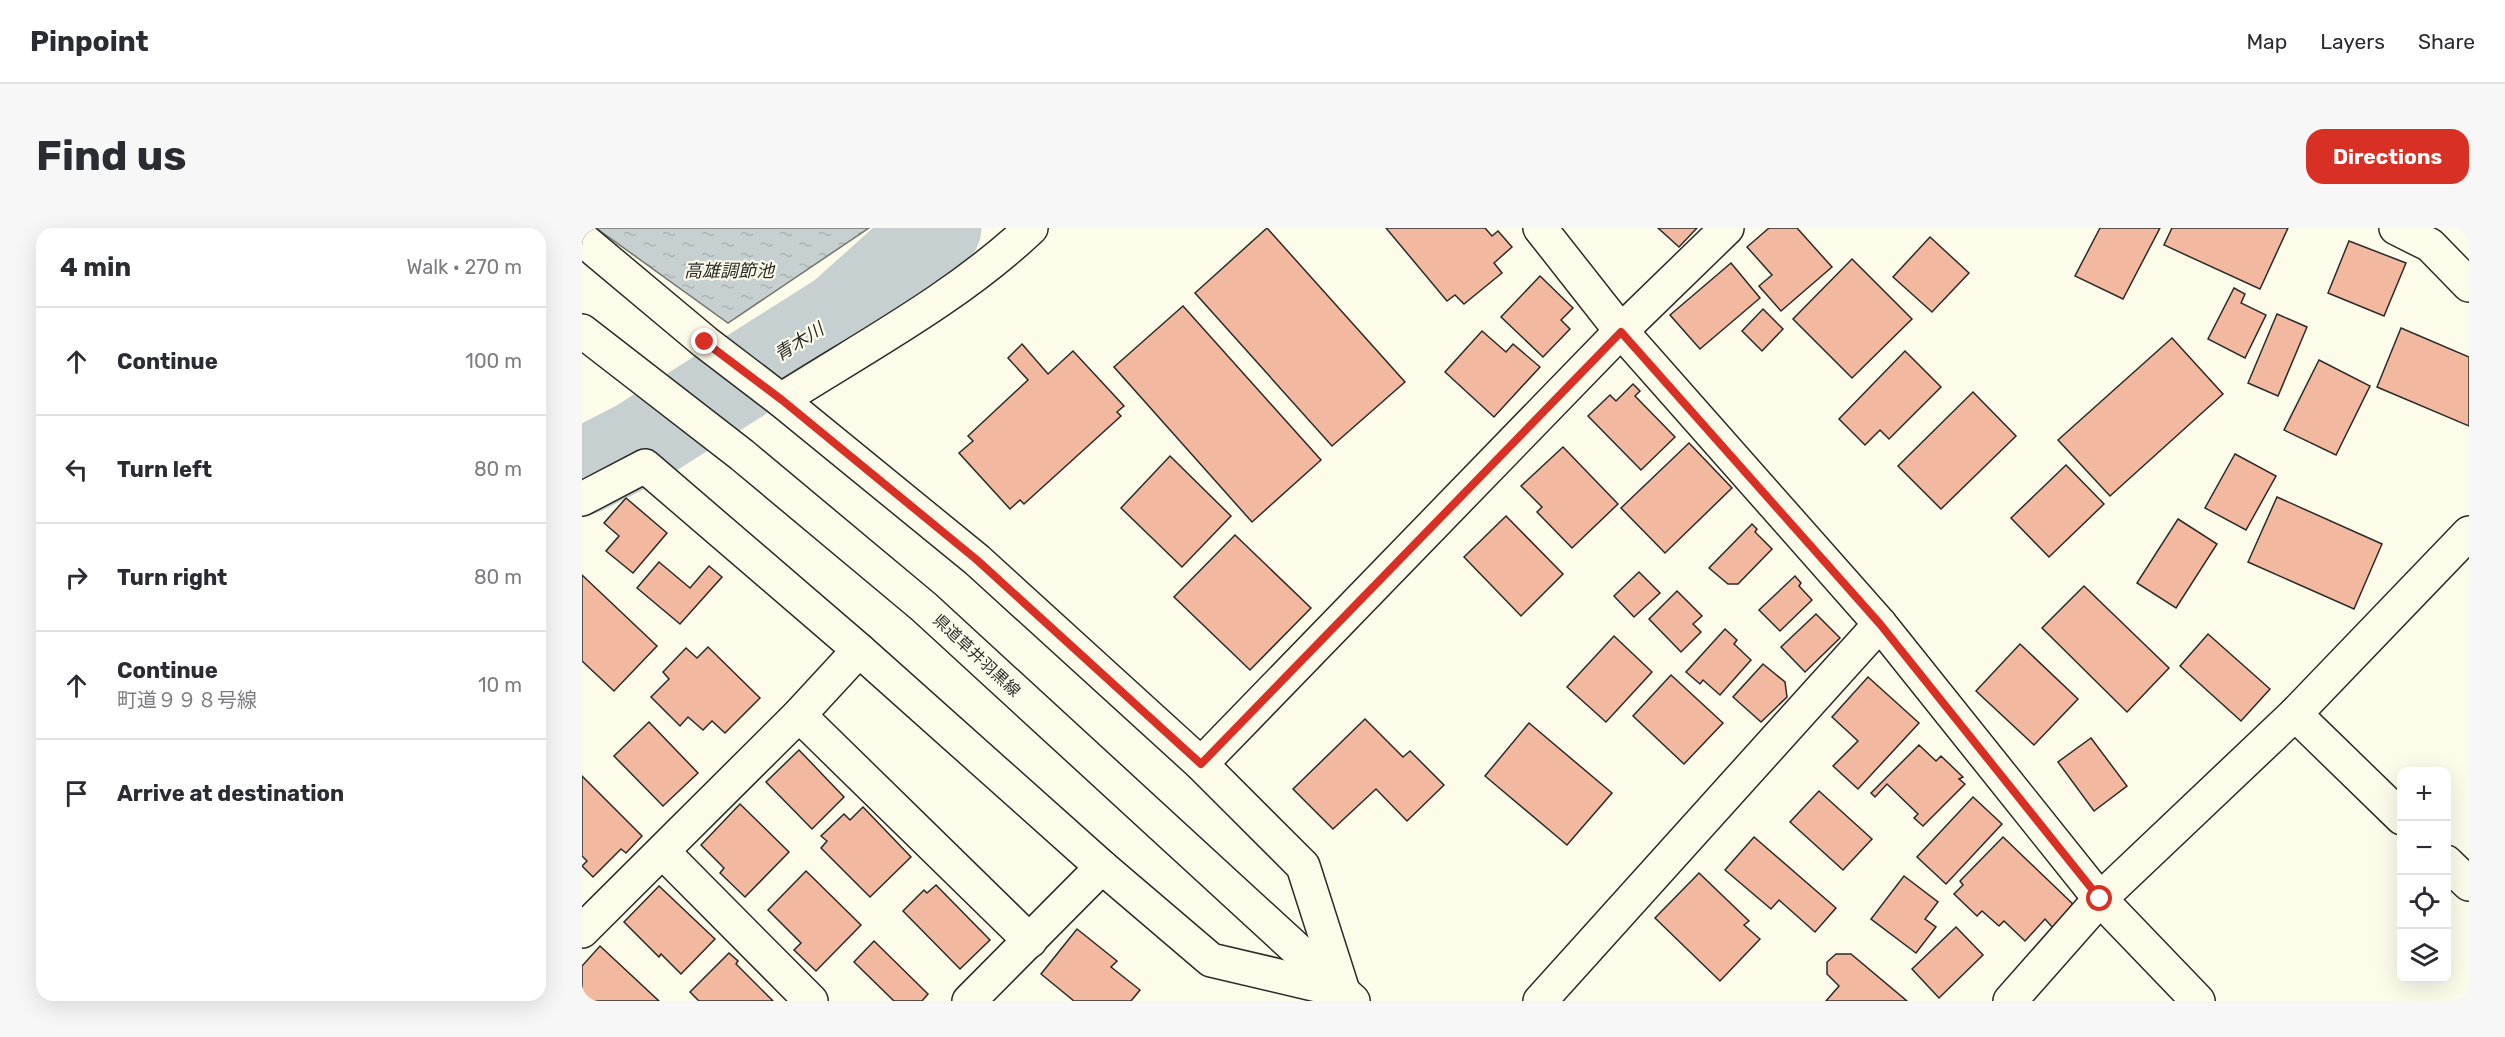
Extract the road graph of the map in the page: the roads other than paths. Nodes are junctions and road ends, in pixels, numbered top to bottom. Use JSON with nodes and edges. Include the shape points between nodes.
{"nodes":[{"id":1,"x":1031,"y":228,"type":"edge"},
{"id":2,"x":1540,"y":228,"type":"edge"},
{"id":3,"x":1726,"y":228,"type":"edge"},
{"id":4,"x":2396,"y":228,"type":"edge"},
{"id":5,"x":2432,"y":236,"type":"edge"},
{"id":6,"x":582,"y":239,"type":"edge"},
{"id":7,"x":2469,"y":285,"type":"edge"},
{"id":8,"x":582,"y":331,"type":"edge"},
{"id":9,"x":1621,"y":332,"type":"junction"},
{"id":10,"x":782,"y":400,"type":"junction"},
{"id":11,"x":582,"y":499,"type":"edge"},
{"id":12,"x":2469,"y":533,"type":"edge"},
{"id":13,"x":1880,"y":624,"type":"junction"},
{"id":14,"x":859,"y":650,"type":"junction"},
{"id":15,"x":2295,"y":714,"type":"junction"},
{"id":16,"x":799,"y":715,"type":"junction"},
{"id":17,"x":1201,"y":764,"type":"junction"},
{"id":18,"x":2397,"y":813,"type":"edge"},
{"id":19,"x":663,"y":852,"type":"junction"},
{"id":20,"x":1102,"y":867,"type":"junction"},
{"id":21,"x":2451,"y":867,"type":"edge"},
{"id":22,"x":2469,"y":884,"type":"edge"},
{"id":23,"x":2100,"y":899,"type":"junction"},
{"id":24,"x":582,"y":932,"type":"edge"},
{"id":25,"x":1030,"y":942,"type":"junction"},
{"id":26,"x":1348,"y":996,"type":"edge"},
{"id":27,"x":811,"y":1001,"type":"edge"},
{"id":28,"x":969,"y":1001,"type":"edge"},
{"id":29,"x":1540,"y":1001,"type":"edge"},
{"id":30,"x":2010,"y":1001,"type":"edge"},
{"id":31,"x":2198,"y":1001,"type":"edge"}],
"edges":[{"from":1,"to":10,"type":"street","via":[[955,290]]},
{"from":2,"to":9,"type":"street"},
{"from":3,"to":9,"type":"street"},
{"from":4,"to":5,"type":"street"},
{"from":5,"to":7,"type":"street"},
{"from":6,"to":10,"type":"street","via":[[705,342]]},
{"from":8,"to":26,"type":"street","name":"県道草井羽黒線","via":[[742,455],[924,607]]},
{"from":9,"to":13,"type":"street"},
{"from":9,"to":17,"type":"street"},
{"from":10,"to":17,"type":"street","via":[[977,560]]},
{"from":11,"to":14,"type":"street","via":[[645,466]]},
{"from":12,"to":15,"type":"street"},
{"from":13,"to":23,"type":"street"},
{"from":13,"to":29,"type":"street"},
{"from":14,"to":16,"type":"street"},
{"from":14,"to":20,"type":"street"},
{"from":15,"to":18,"type":"street"},
{"from":15,"to":23,"type":"street"},
{"from":16,"to":19,"type":"street"},
{"from":16,"to":25,"type":"street"},
{"from":17,"to":26,"type":"street","via":[[1303,866]]},
{"from":19,"to":24,"type":"street"},
{"from":19,"to":27,"type":"street"},
{"from":20,"to":25,"type":"street"},
{"from":20,"to":26,"type":"street","via":[[1211,960]]},
{"from":21,"to":22,"type":"street"},
{"from":23,"to":30,"type":"street"},
{"from":23,"to":31,"type":"street"},
{"from":25,"to":28,"type":"street"}]}
